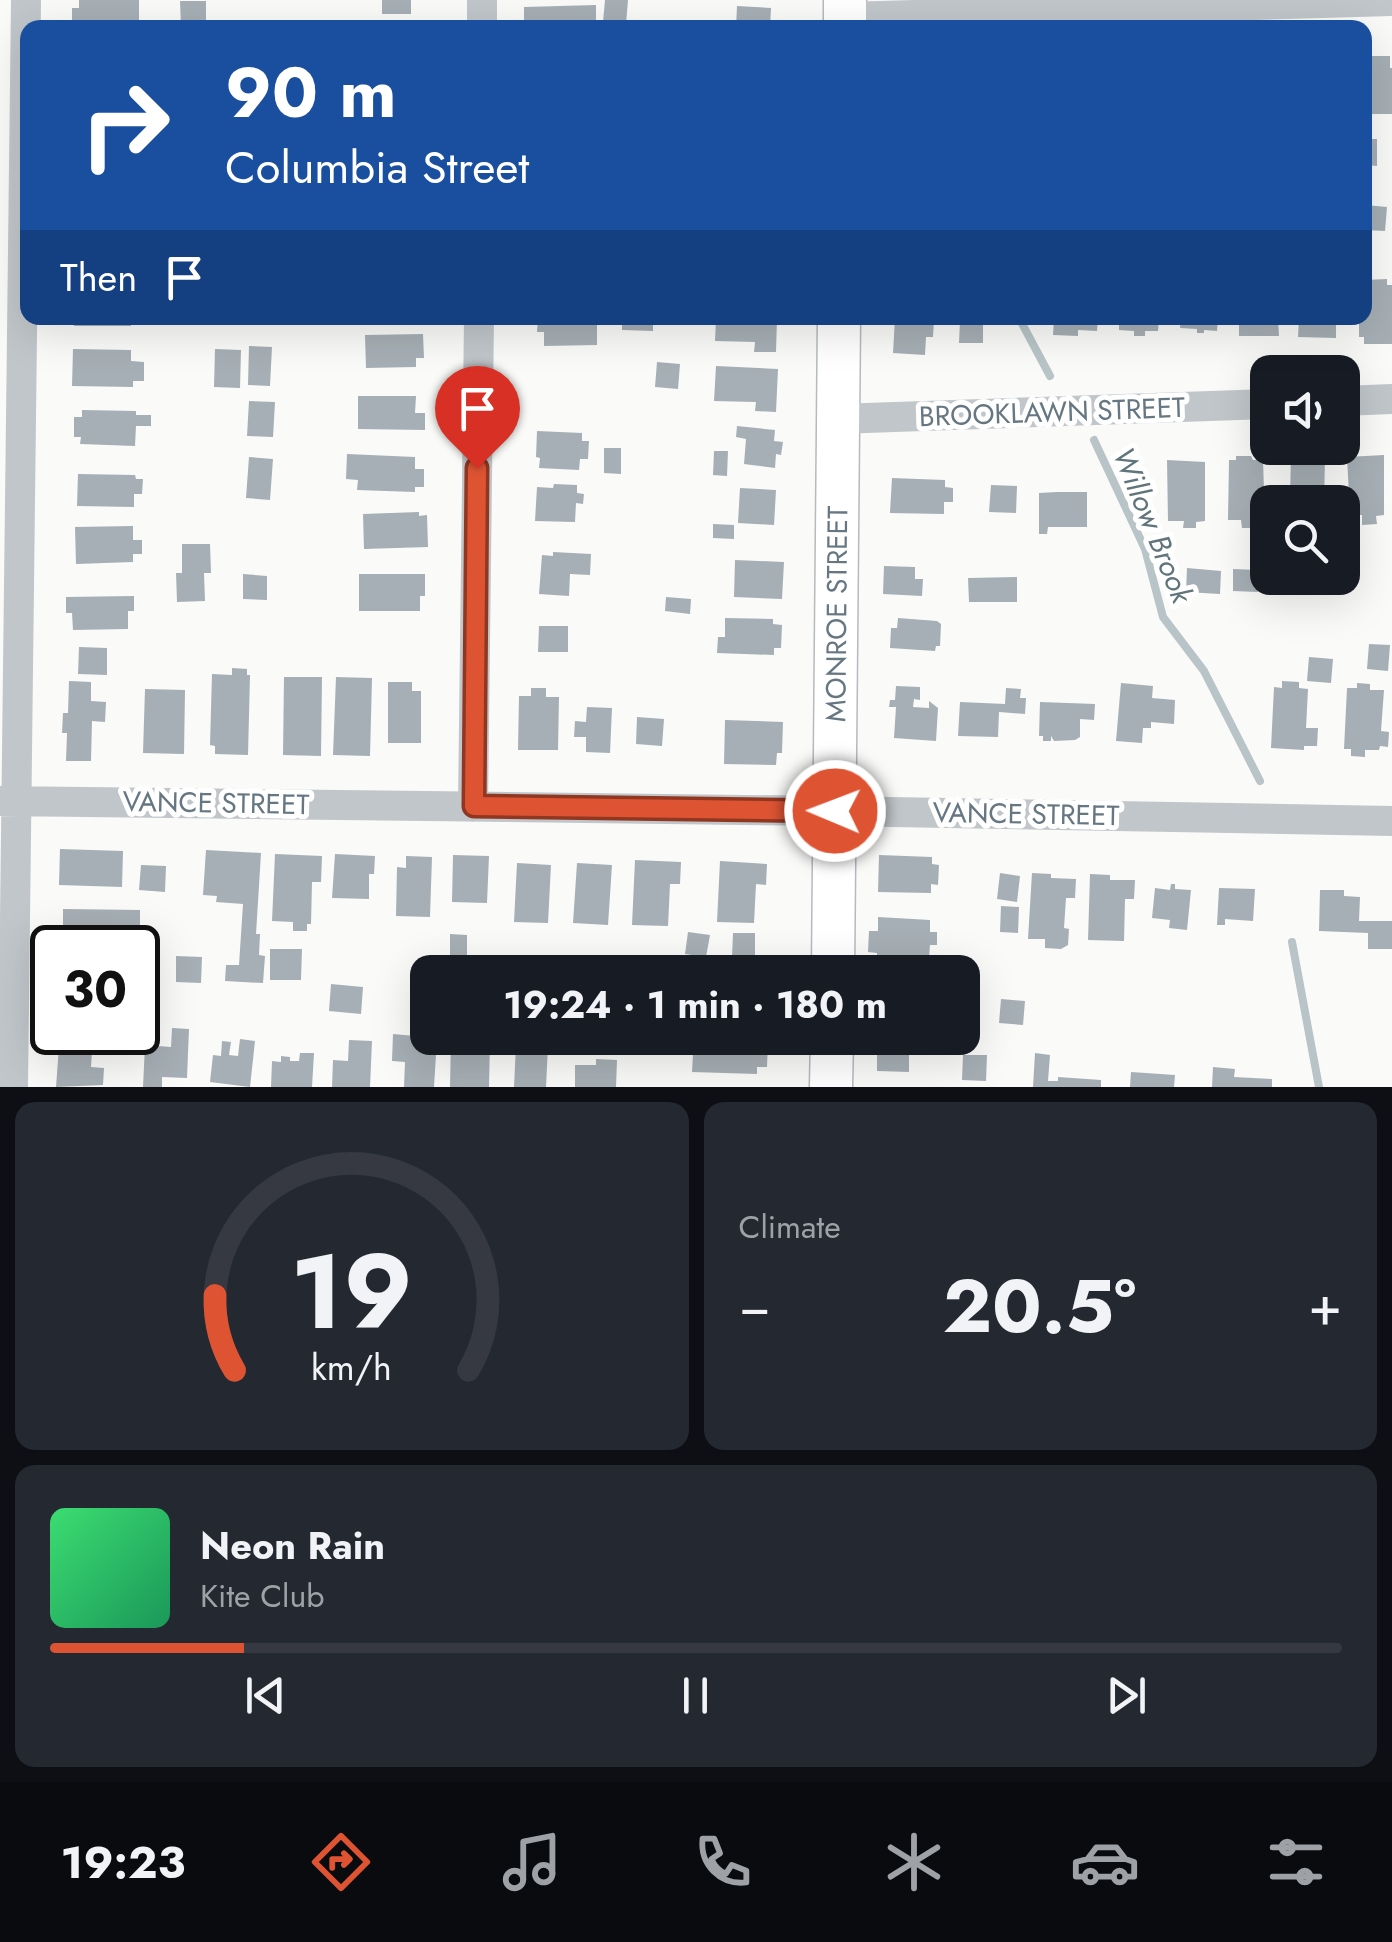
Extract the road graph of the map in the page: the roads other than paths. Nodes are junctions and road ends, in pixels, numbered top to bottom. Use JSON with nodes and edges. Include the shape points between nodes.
{"nodes":[{"id":1,"x":1392,"y":1,"type":"edge"},
{"id":2,"x":845,"y":15,"type":"edge"},
{"id":3,"x":20,"y":283,"type":"edge"},
{"id":4,"x":479,"y":325,"type":"edge"},
{"id":5,"x":839,"y":325,"type":"edge"},
{"id":6,"x":1392,"y":400,"type":"edge"},
{"id":7,"x":1360,"y":401,"type":"edge"},
{"id":8,"x":1250,"y":405,"type":"edge"},
{"id":9,"x":838,"y":419,"type":"junction"},
{"id":10,"x":9,"y":801,"type":"edge"},
{"id":11,"x":474,"y":806,"type":"junction"},
{"id":12,"x":835,"y":811,"type":"junction"},
{"id":13,"x":1392,"y":821,"type":"edge"},
{"id":14,"x":833,"y":955,"type":"edge"},
{"id":15,"x":832,"y":1055,"type":"edge"},
{"id":16,"x":13,"y":1087,"type":"edge"},
{"id":17,"x":831,"y":1087,"type":"edge"}],
"edges":[{"from":1,"to":2,"type":"street"},
{"from":3,"to":10,"type":"street"},
{"from":4,"to":11,"type":"street"},
{"from":5,"to":9,"type":"street","name":"MONROE STREET"},
{"from":6,"to":7,"type":"street"},
{"from":8,"to":9,"type":"street","name":"BROOKLAWN STREET"},
{"from":9,"to":12,"type":"street","name":"MONROE STREET"},
{"from":10,"to":11,"type":"street","name":"VANCE STREET"},
{"from":10,"to":16,"type":"street"},
{"from":11,"to":12,"type":"street","name":"VANCE STREET"},
{"from":12,"to":13,"type":"street","name":"VANCE STREET"},
{"from":12,"to":14,"type":"street","name":"MONROE STREET"},
{"from":15,"to":17,"type":"street"}]}
